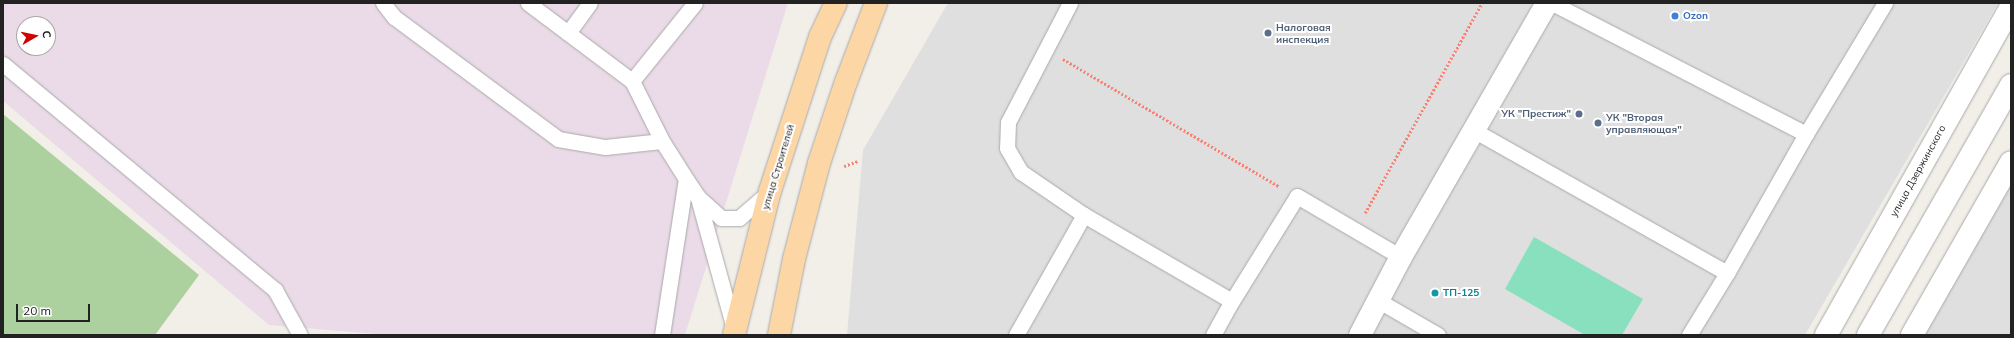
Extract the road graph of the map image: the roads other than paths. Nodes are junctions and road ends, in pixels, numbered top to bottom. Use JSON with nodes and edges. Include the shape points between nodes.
{"nodes":[{"id":1,"x":383,"y":3,"type":"edge"},
{"id":2,"x":528,"y":3,"type":"edge"},
{"id":3,"x":590,"y":3,"type":"edge"},
{"id":4,"x":695,"y":3,"type":"edge"},
{"id":5,"x":836,"y":3,"type":"edge"},
{"id":6,"x":876,"y":3,"type":"edge"},
{"id":7,"x":1070,"y":3,"type":"edge"},
{"id":8,"x":1547,"y":3,"type":"edge"},
{"id":9,"x":1552,"y":3,"type":"edge"},
{"id":10,"x":1885,"y":3,"type":"edge"},
{"id":11,"x":2011,"y":7,"type":"edge"},
{"id":12,"x":568,"y":33,"type":"junction"},
{"id":13,"x":3,"y":64,"type":"edge"},
{"id":14,"x":632,"y":81,"type":"junction"},
{"id":15,"x":2011,"y":86,"type":"edge"},
{"id":16,"x":1475,"y":131,"type":"junction"},
{"id":17,"x":1806,"y":134,"type":"junction"},
{"id":18,"x":662,"y":141,"type":"junction"},
{"id":19,"x":2011,"y":162,"type":"edge"},
{"id":20,"x":686,"y":179,"type":"junction"},
{"id":21,"x":770,"y":191,"type":"junction"},
{"id":22,"x":698,"y":197,"type":"junction"},
{"id":23,"x":1084,"y":216,"type":"junction"},
{"id":24,"x":1401,"y":257,"type":"junction"},
{"id":25,"x":1727,"y":273,"type":"junction"},
{"id":26,"x":1232,"y":301,"type":"junction"},
{"id":27,"x":1379,"y":301,"type":"junction"},
{"id":28,"x":734,"y":333,"type":"edge"},
{"id":29,"x":300,"y":335,"type":"edge"},
{"id":30,"x":662,"y":335,"type":"edge"},
{"id":31,"x":779,"y":335,"type":"edge"},
{"id":32,"x":1016,"y":335,"type":"edge"},
{"id":33,"x":1213,"y":335,"type":"edge"},
{"id":34,"x":1360,"y":335,"type":"edge"},
{"id":35,"x":1438,"y":335,"type":"edge"},
{"id":36,"x":1689,"y":335,"type":"edge"},
{"id":37,"x":1826,"y":335,"type":"edge"},
{"id":38,"x":1868,"y":335,"type":"edge"},
{"id":39,"x":1912,"y":335,"type":"edge"}],
"edges":[{"from":1,"to":18,"type":"lane","via":[[394,17],[558,139],[605,147]]},
{"from":2,"to":12,"type":"lane"},
{"from":3,"to":12,"type":"lane"},
{"from":4,"to":14,"type":"lane"},
{"from":5,"to":21,"type":"main road","name":"улица Строителей","via":[[818,44]]},
{"from":6,"to":31,"type":"main road","via":[[819,163],[794,259]]},
{"from":7,"to":23,"type":"lane","via":[[1008,122],[1007,148],[1021,172]]},
{"from":8,"to":16,"type":"street"},
{"from":9,"to":17,"type":"lane"},
{"from":10,"to":17,"type":"lane"},
{"from":11,"to":37,"type":"street","name":"улица Дзержинского"},
{"from":12,"to":14,"type":"lane"},
{"from":13,"to":29,"type":"lane","via":[[275,290]]},
{"from":14,"to":18,"type":"lane"},
{"from":15,"to":38,"type":"street"},
{"from":16,"to":24,"type":"street"},
{"from":16,"to":25,"type":"lane"},
{"from":17,"to":25,"type":"lane"},
{"from":18,"to":20,"type":"lane"},
{"from":19,"to":39,"type":"street"},
{"from":20,"to":22,"type":"lane"},
{"from":20,"to":30,"type":"lane"},
{"from":21,"to":22,"type":"lane","via":[[739,218],[721,218]]},
{"from":21,"to":28,"type":"main road","name":"улица Строителей"},
{"from":22,"to":28,"type":"lane"},
{"from":23,"to":26,"type":"lane"},
{"from":23,"to":32,"type":"lane"},
{"from":24,"to":26,"type":"lane","via":[[1297,196]]},
{"from":24,"to":27,"type":"street"},
{"from":25,"to":36,"type":"lane"},
{"from":26,"to":33,"type":"lane"},
{"from":27,"to":34,"type":"street"},
{"from":27,"to":35,"type":"lane"}]}
